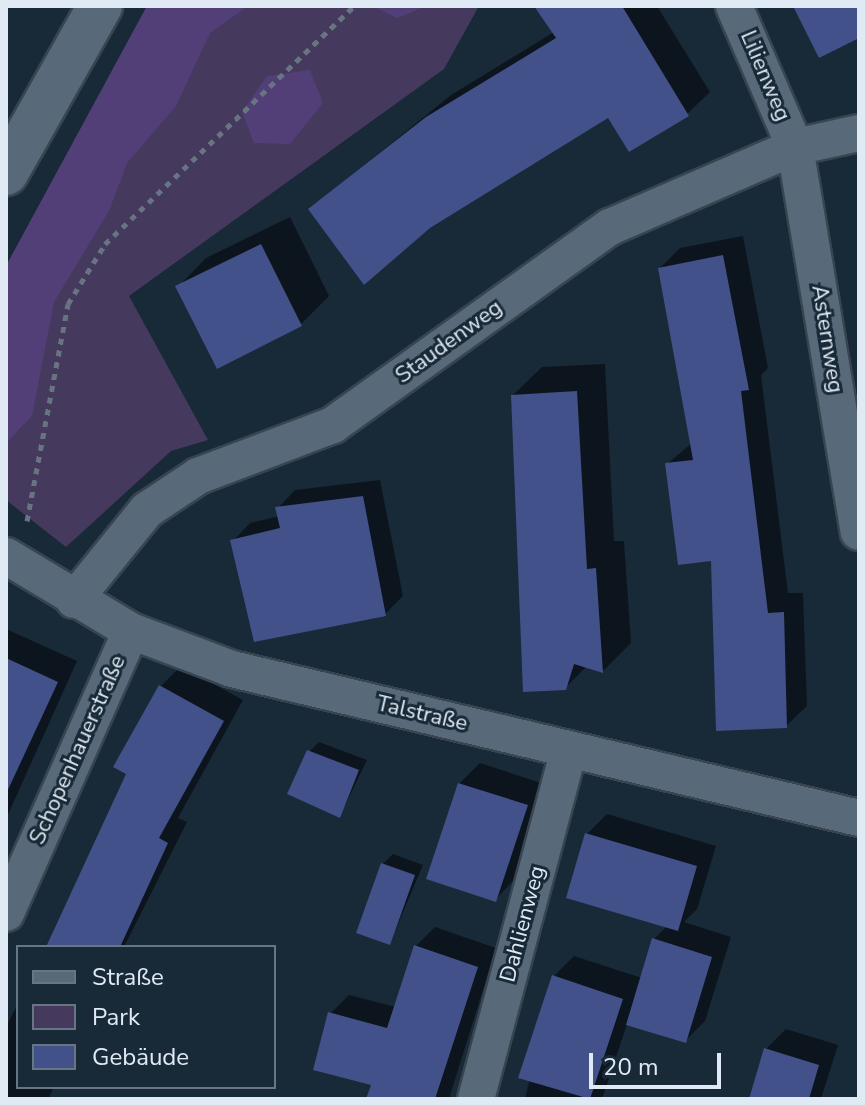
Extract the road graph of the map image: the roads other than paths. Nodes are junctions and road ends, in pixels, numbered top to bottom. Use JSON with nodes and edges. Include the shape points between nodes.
{"nodes":[{"id":1,"x":100,"y":6,"type":"edge"},
{"id":2,"x":734,"y":6,"type":"edge"},
{"id":3,"x":859,"y":133,"type":"edge"},
{"id":4,"x":795,"y":147,"type":"junction"},
{"id":5,"x":6,"y":173,"type":"edge"},
{"id":6,"x":859,"y":532,"type":"edge"},
{"id":7,"x":7,"y":557,"type":"edge"},
{"id":8,"x":74,"y":600,"type":"junction"},
{"id":9,"x":131,"y":631,"type":"junction"},
{"id":10,"x":569,"y":749,"type":"junction"},
{"id":11,"x":859,"y":818,"type":"edge"},
{"id":12,"x":6,"y":913,"type":"edge"},
{"id":13,"x":476,"y":1099,"type":"edge"}],
"edges":[{"from":1,"to":5,"type":"street"},
{"from":2,"to":4,"type":"street","name":"Lilienweg"},
{"from":3,"to":4,"type":"street","name":"Staudenweg"},
{"from":4,"to":6,"type":"street","name":"Asternweg"},
{"from":4,"to":8,"type":"street","name":"Staudenweg","via":[[610,227],[333,425],[198,476],[147,510]]},
{"from":7,"to":8,"type":"street","name":"Talstraße"},
{"from":8,"to":9,"type":"street","name":"Talstraße"},
{"from":9,"to":10,"type":"street","name":"Talstraße","via":[[232,669]]},
{"from":9,"to":12,"type":"street","name":"Schopenhauerstraße"},
{"from":10,"to":11,"type":"street","name":"Talstraße"},
{"from":10,"to":13,"type":"street","name":"Dahlienweg"}]}
